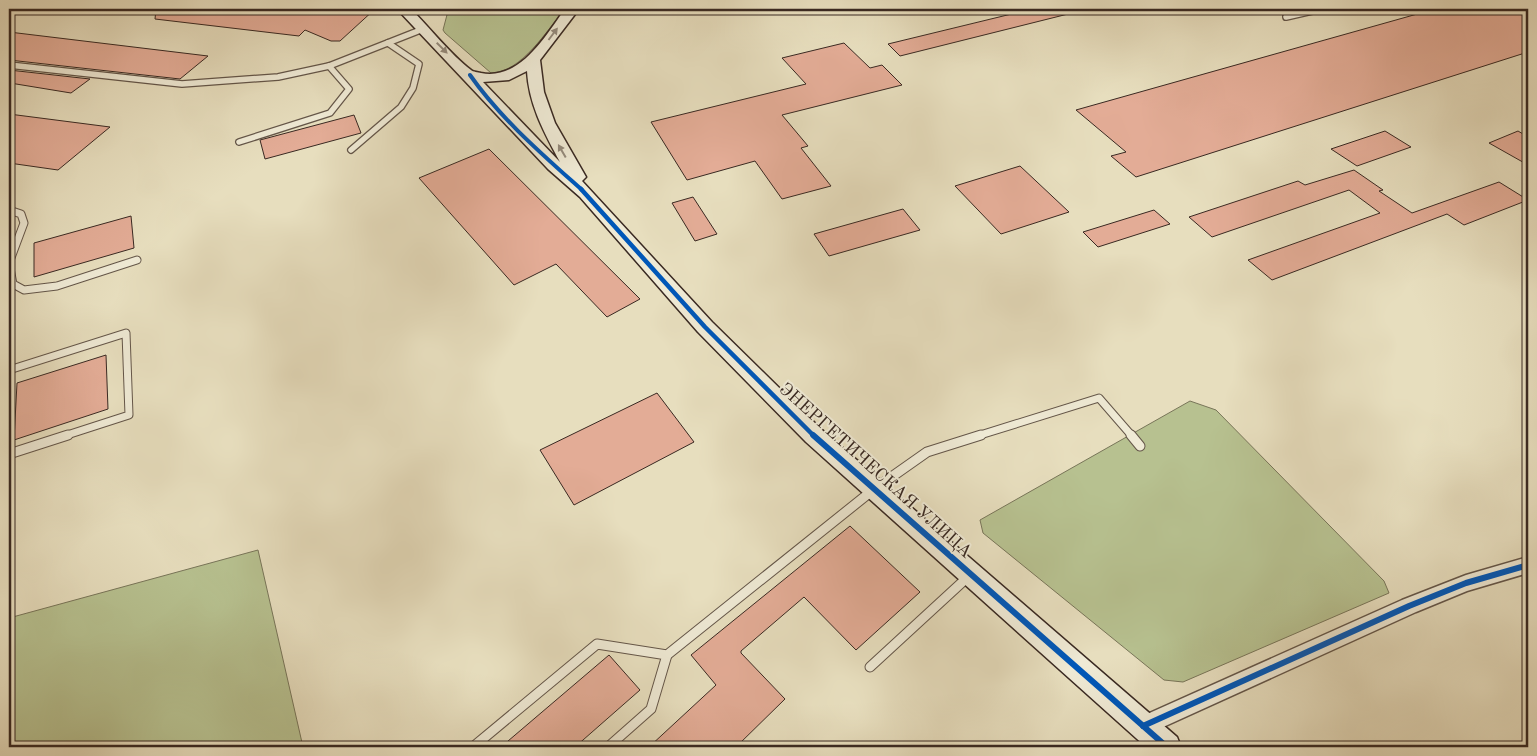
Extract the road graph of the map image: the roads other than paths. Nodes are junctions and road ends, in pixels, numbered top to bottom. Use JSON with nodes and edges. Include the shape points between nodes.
{"nodes":[{"id":1,"x":404,"y":9,"type":"edge"},
{"id":2,"x":428,"y":9,"type":"edge"},
{"id":3,"x":572,"y":9,"type":"edge"},
{"id":4,"x":1321,"y":9,"type":"edge"},
{"id":5,"x":1286,"y":17,"type":"dead end"},
{"id":6,"x":422,"y":27,"type":"junction"},
{"id":7,"x":388,"y":43,"type":"junction"},
{"id":8,"x":533,"y":60,"type":"junction"},
{"id":9,"x":9,"y":65,"type":"edge"},
{"id":10,"x":329,"y":66,"type":"junction"},
{"id":11,"x":473,"y":79,"type":"junction"},
{"id":12,"x":238,"y":142,"type":"dead end"},
{"id":13,"x":351,"y":150,"type":"dead end"},
{"id":14,"x":586,"y":193,"type":"junction"},
{"id":15,"x":9,"y":210,"type":"edge"},
{"id":16,"x":137,"y":260,"type":"dead end"},
{"id":17,"x":9,"y":370,"type":"edge"},
{"id":18,"x":1140,"y":446,"type":"dead end"},
{"id":19,"x":9,"y":454,"type":"edge"},
{"id":20,"x":874,"y":490,"type":"junction"},
{"id":21,"x":1528,"y":565,"type":"edge"},
{"id":22,"x":970,"y":575,"type":"junction"},
{"id":23,"x":667,"y":655,"type":"junction"},
{"id":24,"x":870,"y":667,"type":"dead end"},
{"id":25,"x":1143,"y":726,"type":"junction"},
{"id":26,"x":474,"y":747,"type":"edge"},
{"id":27,"x":608,"y":747,"type":"edge"},
{"id":28,"x":1167,"y":747,"type":"edge"}],
"edges":[{"from":1,"to":6,"type":"street"},
{"from":2,"to":6,"type":"street"},
{"from":8,"to":3,"type":"street","one_way":true},
{"from":4,"to":5,"type":"lane"},
{"from":6,"to":7,"type":"lane"},
{"from":6,"to":11,"type":"street","one_way":true},
{"from":7,"to":10,"type":"lane"},
{"from":7,"to":13,"type":"lane","via":[[419,64],[414,88],[401,107]]},
{"from":8,"to":11,"type":"street","via":[[507,76]]},
{"from":14,"to":8,"type":"street","one_way":true,"via":[[547,123],[536,92]]},
{"from":9,"to":10,"type":"lane","via":[[182,84],[278,77]]},
{"from":10,"to":12,"type":"lane","via":[[349,89],[330,113]]},
{"from":11,"to":14,"type":"street","via":[[554,165]]},
{"from":14,"to":20,"type":"street","name":"ЭНЕРГЕТИЧЕСКАЯ УЛИЦА","via":[[705,328],[814,436]]},
{"from":15,"to":16,"type":"lane","via":[[21,214],[24,223],[9,263],[13,284],[24,290],[57,286]]},
{"from":17,"to":19,"type":"lane","via":[[126,333],[129,415]]},
{"from":18,"to":20,"type":"lane","via":[[1098,398],[927,452]]},
{"from":20,"to":22,"type":"street","name":"ЭНЕРГЕТИЧЕСКАЯ УЛИЦА"},
{"from":20,"to":23,"type":"lane"},
{"from":21,"to":25,"type":"street","via":[[1466,583],[1409,606]]},
{"from":22,"to":24,"type":"lane"},
{"from":22,"to":25,"type":"street","name":"ЭНЕРГЕТИЧЕСКАЯ УЛИЦА"},
{"from":23,"to":26,"type":"lane","via":[[597,644]]},
{"from":23,"to":27,"type":"lane","via":[[651,709]]},
{"from":25,"to":28,"type":"street","name":"ЭНЕРГЕТИЧЕСКАЯ УЛИЦА"}]}
